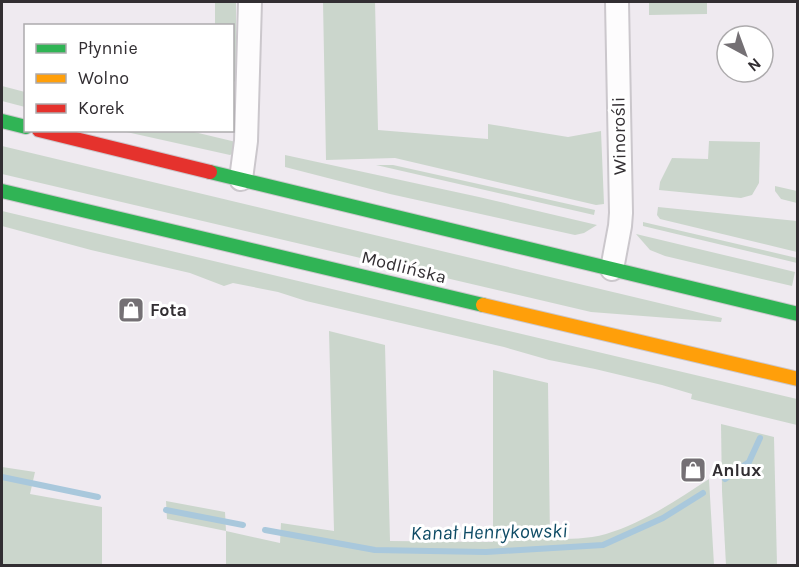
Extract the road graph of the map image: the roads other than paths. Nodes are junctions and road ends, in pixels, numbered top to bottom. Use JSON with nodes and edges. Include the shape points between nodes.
{"nodes":[{"id":1,"x":250,"y":2,"type":"edge"},
{"id":2,"x":617,"y":2,"type":"edge"},
{"id":3,"x":2,"y":121,"type":"edge"},
{"id":4,"x":24,"y":126,"type":"edge"},
{"id":5,"x":47,"y":132,"type":"edge"},
{"id":6,"x":241,"y":179,"type":"junction"},
{"id":7,"x":2,"y":191,"type":"edge"},
{"id":8,"x":612,"y":269,"type":"junction"},
{"id":9,"x":798,"y":314,"type":"edge"},
{"id":10,"x":798,"y":379,"type":"edge"}],
"edges":[{"from":1,"to":6,"type":"street","via":[[246,141]]},
{"from":2,"to":8,"type":"street","name":"Winorośli","via":[[621,213]]},
{"from":3,"to":4,"type":"main road"},
{"from":5,"to":6,"type":"main road"},
{"from":6,"to":8,"type":"main road"},
{"from":7,"to":10,"type":"main road","name":"Modlińska"},
{"from":8,"to":9,"type":"main road"}]}
